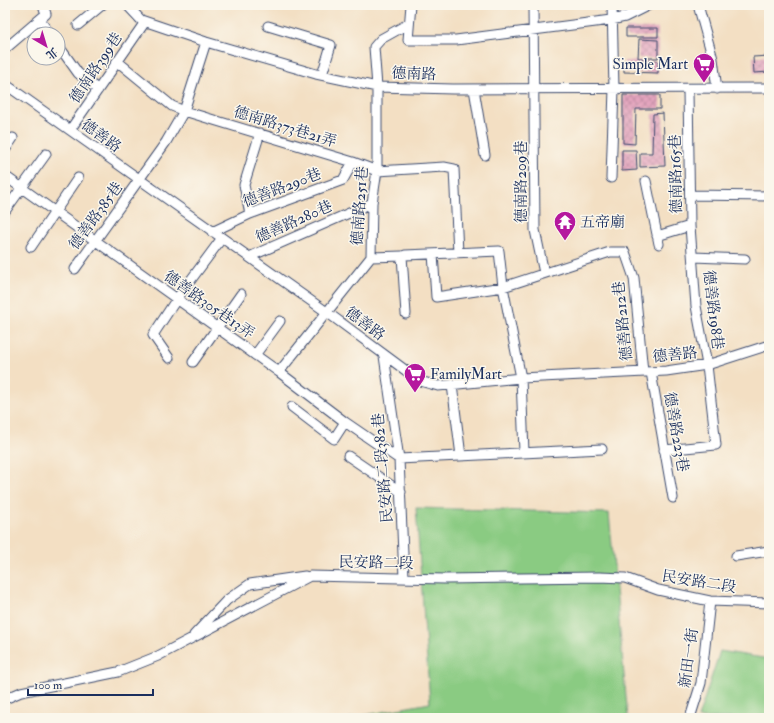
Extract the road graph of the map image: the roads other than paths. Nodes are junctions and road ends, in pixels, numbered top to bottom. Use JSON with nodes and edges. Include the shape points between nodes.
{"nodes":[{"id":1,"x":43,"y":5,"type":"edge"},
{"id":2,"x":102,"y":5,"type":"edge"},
{"id":3,"x":127,"y":5,"type":"edge"},
{"id":4,"x":411,"y":5,"type":"edge"},
{"id":5,"x":533,"y":5,"type":"edge"},
{"id":6,"x":612,"y":5,"type":"edge"},
{"id":7,"x":649,"y":5,"type":"edge"},
{"id":8,"x":698,"y":5,"type":"edge"},
{"id":9,"x":40,"y":20,"type":"junction"},
{"id":10,"x":611,"y":20,"type":"junction"},
{"id":11,"x":145,"y":22,"type":"junction"},
{"id":12,"x":408,"y":24,"type":"junction"},
{"id":13,"x":78,"y":25,"type":"dead end"},
{"id":14,"x":44,"y":26,"type":"edge"},
{"id":15,"x":268,"y":26,"type":"dead end"},
{"id":16,"x":534,"y":29,"type":"junction"},
{"id":17,"x":206,"y":42,"type":"junction"},
{"id":18,"x":5,"y":49,"type":"edge"},
{"id":19,"x":66,"y":56,"type":"edge"},
{"id":20,"x":117,"y":61,"type":"junction"},
{"id":21,"x":322,"y":75,"type":"junction"},
{"id":22,"x":5,"y":84,"type":"edge"},
{"id":23,"x":377,"y":87,"type":"junction"},
{"id":24,"x":769,"y":88,"type":"edge"},
{"id":25,"x":474,"y":89,"type":"junction"},
{"id":26,"x":614,"y":89,"type":"junction"},
{"id":27,"x":717,"y":89,"type":"junction"},
{"id":28,"x":98,"y":90,"type":"junction"},
{"id":29,"x":534,"y":90,"type":"junction"},
{"id":30,"x":688,"y":90,"type":"junction"},
{"id":31,"x":184,"y":111,"type":"junction"},
{"id":32,"x":70,"y":130,"type":"junction"},
{"id":33,"x":260,"y":133,"type":"junction"},
{"id":34,"x":13,"y":138,"type":"dead end"},
{"id":35,"x":5,"y":150,"type":"edge"},
{"id":36,"x":46,"y":154,"type":"dead end"},
{"id":37,"x":485,"y":155,"type":"dead end"},
{"id":38,"x":353,"y":162,"type":"junction"},
{"id":39,"x":377,"y":171,"type":"junction"},
{"id":40,"x":5,"y":176,"type":"edge"},
{"id":41,"x":78,"y":178,"type":"dead end"},
{"id":42,"x":610,"y":178,"type":"dead end"},
{"id":43,"x":139,"y":180,"type":"junction"},
{"id":44,"x":646,"y":181,"type":"dead end"},
{"id":45,"x":21,"y":187,"type":"junction"},
{"id":46,"x":691,"y":195,"type":"junction"},
{"id":47,"x":769,"y":196,"type":"edge"},
{"id":48,"x":372,"y":203,"type":"junction"},
{"id":49,"x":5,"y":211,"type":"edge"},
{"id":50,"x":55,"y":212,"type":"junction"},
{"id":51,"x":250,"y":214,"type":"junction"},
{"id":52,"x":690,"y":226,"type":"junction"},
{"id":53,"x":212,"y":232,"type":"junction"},
{"id":54,"x":222,"y":238,"type":"junction"},
{"id":55,"x":95,"y":242,"type":"junction"},
{"id":56,"x":31,"y":248,"type":"dead end"},
{"id":57,"x":458,"y":253,"type":"junction"},
{"id":58,"x":433,"y":254,"type":"junction"},
{"id":59,"x":405,"y":255,"type":"dead end"},
{"id":60,"x":249,"y":257,"type":"junction"},
{"id":61,"x":371,"y":257,"type":"junction"},
{"id":62,"x":693,"y":257,"type":"junction"},
{"id":63,"x":745,"y":258,"type":"dead end"},
{"id":64,"x":76,"y":269,"type":"dead end"},
{"id":65,"x":544,"y":273,"type":"junction"},
{"id":66,"x":503,"y":286,"type":"junction"},
{"id":67,"x":241,"y":294,"type":"dead end"},
{"id":68,"x":176,"y":300,"type":"junction"},
{"id":69,"x":328,"y":313,"type":"junction"},
{"id":70,"x":406,"y":314,"type":"dead end"},
{"id":71,"x":280,"y":321,"type":"dead end"},
{"id":72,"x":217,"y":328,"type":"junction"},
{"id":73,"x":769,"y":345,"type":"edge"},
{"id":74,"x":255,"y":355,"type":"junction"},
{"id":75,"x":384,"y":356,"type":"junction"},
{"id":76,"x":170,"y":358,"type":"dead end"},
{"id":77,"x":193,"y":362,"type":"dead end"},
{"id":78,"x":707,"y":366,"type":"junction"},
{"id":79,"x":279,"y":372,"type":"junction"},
{"id":80,"x":647,"y":372,"type":"junction"},
{"id":81,"x":521,"y":378,"type":"junction"},
{"id":82,"x":452,"y":384,"type":"junction"},
{"id":83,"x":292,"y":407,"type":"dead end"},
{"id":84,"x":345,"y":422,"type":"junction"},
{"id":85,"x":602,"y":449,"type":"dead end"},
{"id":86,"x":664,"y":450,"type":"junction"},
{"id":87,"x":524,"y":452,"type":"junction"},
{"id":88,"x":348,"y":456,"type":"dead end"},
{"id":89,"x":461,"y":456,"type":"junction"},
{"id":90,"x":399,"y":459,"type":"junction"},
{"id":91,"x":401,"y":492,"type":"junction"},
{"id":92,"x":673,"y":498,"type":"dead end"},
{"id":93,"x":769,"y":552,"type":"edge"},
{"id":94,"x":736,"y":556,"type":"dead end"},
{"id":95,"x":310,"y":576,"type":"junction"},
{"id":96,"x":404,"y":578,"type":"junction"},
{"id":97,"x":710,"y":601,"type":"junction"},
{"id":98,"x":769,"y":603,"type":"edge"},
{"id":99,"x":189,"y":640,"type":"junction"},
{"id":100,"x":5,"y":700,"type":"edge"},
{"id":101,"x":690,"y":718,"type":"edge"}],
"edges":[{"from":1,"to":9,"type":"street","via":[[46,14]]},
{"from":2,"to":13,"type":"street"},
{"from":3,"to":11,"type":"street","name":"德南路"},
{"from":4,"to":12,"type":"street"},
{"from":5,"to":16,"type":"street","name":"德南路209巷"},
{"from":6,"to":10,"type":"street"},
{"from":7,"to":10,"type":"street"},
{"from":8,"to":27,"type":"street","via":[[713,59]]},
{"from":9,"to":14,"type":"street"},
{"from":9,"to":18,"type":"street"},
{"from":10,"to":16,"type":"street"},
{"from":10,"to":26,"type":"street"},
{"from":11,"to":17,"type":"street","name":"德南路"},
{"from":11,"to":20,"type":"street","name":"德南路399巷"},
{"from":12,"to":16,"type":"street","via":[[408,40],[456,40]]},
{"from":12,"to":23,"type":"street","name":"德南路251巷","via":[[381,39],[374,47]]},
{"from":15,"to":21,"type":"street","via":[[331,45]]},
{"from":16,"to":29,"type":"street","name":"德南路209巷"},
{"from":17,"to":21,"type":"street","name":"德南路"},
{"from":17,"to":31,"type":"street","name":"德善路385巷"},
{"from":19,"to":28,"type":"street","via":[[78,73]]},
{"from":20,"to":28,"type":"street","name":"德南路399巷"},
{"from":20,"to":31,"type":"street","name":"德南路373巷21弄","via":[[172,106]]},
{"from":21,"to":23,"type":"street","name":"德南路"},
{"from":22,"to":32,"type":"street","name":"德善路"},
{"from":23,"to":25,"type":"street","name":"德南路"},
{"from":23,"to":39,"type":"street","name":"德南路251巷"},
{"from":24,"to":27,"type":"street","name":"德南路"},
{"from":25,"to":29,"type":"street","name":"德南路"},
{"from":25,"to":37,"type":"street"},
{"from":26,"to":29,"type":"street","name":"德南路"},
{"from":26,"to":30,"type":"street","name":"德南路"},
{"from":26,"to":42,"type":"street"},
{"from":27,"to":30,"type":"street","name":"德南路"},
{"from":28,"to":32,"type":"street","name":"德南路399巷"},
{"from":29,"to":65,"type":"street","name":"德南路209巷","via":[[535,230]]},
{"from":30,"to":46,"type":"street","name":"德南路165巷"},
{"from":31,"to":33,"type":"street","name":"德南路373巷21弄"},
{"from":31,"to":43,"type":"street","name":"德善路385巷"},
{"from":32,"to":43,"type":"street","name":"德善路"},
{"from":33,"to":38,"type":"street","name":"德南路373巷21弄"},
{"from":33,"to":51,"type":"street","via":[[244,185]]},
{"from":34,"to":35,"type":"street"},
{"from":36,"to":45,"type":"street"},
{"from":38,"to":39,"type":"street","name":"德南路373巷21弄"},
{"from":38,"to":51,"type":"street","name":"德善路290巷","via":[[343,180]]},
{"from":39,"to":48,"type":"street","name":"德南路251巷"},
{"from":39,"to":57,"type":"street","via":[[444,167],[454,169]]},
{"from":40,"to":45,"type":"street","name":"德善路305巷13弄"},
{"from":41,"to":50,"type":"street"},
{"from":43,"to":53,"type":"street","name":"德善路"},
{"from":43,"to":55,"type":"street","name":"德善路385巷"},
{"from":44,"to":52,"type":"street","via":[[658,240]]},
{"from":45,"to":49,"type":"street"},
{"from":45,"to":50,"type":"street","name":"德善路305巷13弄"},
{"from":46,"to":47,"type":"street"},
{"from":46,"to":52,"type":"street","name":"德南路165巷"},
{"from":48,"to":60,"type":"street","name":"德善路280巷"},
{"from":48,"to":61,"type":"street","name":"德南路251巷"},
{"from":50,"to":55,"type":"street","name":"德善路305巷13弄"},
{"from":50,"to":56,"type":"street"},
{"from":51,"to":53,"type":"street","name":"德善路290巷"},
{"from":52,"to":62,"type":"street","name":"德南路165巷"},
{"from":53,"to":54,"type":"street","name":"德善路"},
{"from":54,"to":60,"type":"street","name":"德善路"},
{"from":54,"to":68,"type":"street"},
{"from":55,"to":64,"type":"street","name":"德善路385巷"},
{"from":55,"to":68,"type":"street","name":"德善路305巷13弄"},
{"from":57,"to":58,"type":"street"},
{"from":57,"to":66,"type":"street","via":[[499,252]]},
{"from":58,"to":59,"type":"street"},
{"from":58,"to":66,"type":"street","name":"德善路212巷","via":[[436,297]]},
{"from":60,"to":69,"type":"street","name":"德善路"},
{"from":61,"to":69,"type":"street","name":"德南路251巷"},
{"from":61,"to":70,"type":"street","via":[[402,256]]},
{"from":62,"to":63,"type":"street"},
{"from":62,"to":78,"type":"street","name":"德善路198巷","via":[[696,306]]},
{"from":65,"to":66,"type":"street","name":"德善路212巷"},
{"from":65,"to":80,"type":"street","name":"德善路212巷","via":[[610,252],[624,252],[634,278]]},
{"from":66,"to":81,"type":"street"},
{"from":67,"to":72,"type":"street"},
{"from":68,"to":72,"type":"street","name":"德善路305巷13弄"},
{"from":68,"to":76,"type":"street","via":[[153,335]]},
{"from":69,"to":75,"type":"street","name":"德善路"},
{"from":69,"to":79,"type":"street","name":"德南路251巷"},
{"from":71,"to":74,"type":"street"},
{"from":72,"to":74,"type":"street","name":"德善路305巷13弄"},
{"from":72,"to":77,"type":"street"},
{"from":73,"to":78,"type":"street","name":"德善路"},
{"from":74,"to":79,"type":"street","name":"德善路305巷13弄"},
{"from":75,"to":82,"type":"street","name":"德善路","via":[[420,381],[438,386]]},
{"from":75,"to":90,"type":"street","name":"民安路二段382巷"},
{"from":78,"to":80,"type":"street","name":"德善路"},
{"from":78,"to":86,"type":"street","name":"德善路198巷","via":[[716,445]]},
{"from":79,"to":84,"type":"street","name":"德善路305巷13弄"},
{"from":80,"to":81,"type":"street","name":"德善路"},
{"from":80,"to":86,"type":"street","name":"德善路223巷"},
{"from":81,"to":82,"type":"street","name":"德善路"},
{"from":81,"to":87,"type":"street"},
{"from":82,"to":89,"type":"street"},
{"from":83,"to":84,"type":"street","via":[[334,439]]},
{"from":84,"to":90,"type":"street","name":"德善路305巷13弄"},
{"from":85,"to":87,"type":"street"},
{"from":86,"to":92,"type":"street","name":"德善路223巷"},
{"from":87,"to":89,"type":"street"},
{"from":88,"to":91,"type":"street"},
{"from":89,"to":90,"type":"street"},
{"from":90,"to":91,"type":"street","name":"民安路二段382巷"},
{"from":91,"to":96,"type":"street","name":"民安路二段382巷"},
{"from":93,"to":94,"type":"street"},
{"from":95,"to":96,"type":"street","name":"民安路二段"},
{"from":95,"to":99,"type":"street","name":"民安路二段"},
{"from":95,"to":99,"type":"street","via":[[250,584],[227,600]]},
{"from":96,"to":97,"type":"street","name":"民安路二段","via":[[625,578],[658,590]]},
{"from":97,"to":98,"type":"street","name":"民安路二段"},
{"from":97,"to":101,"type":"street","name":"新田一街","via":[[702,683]]},
{"from":99,"to":100,"type":"street","name":"民安路二段","via":[[118,672],[21,692]]}]}
